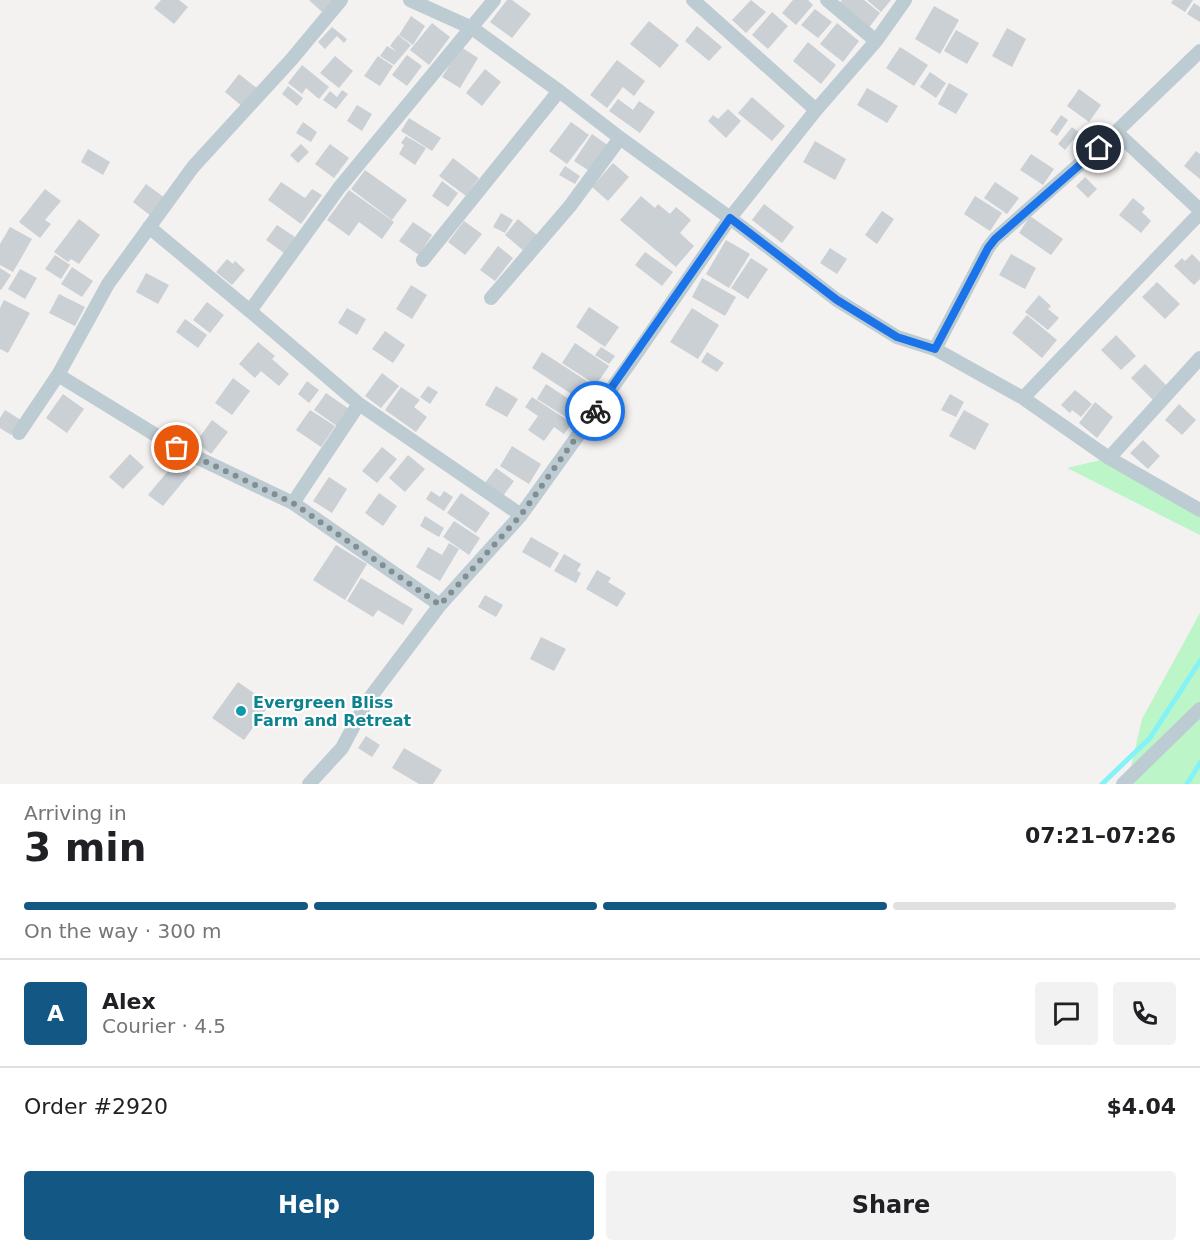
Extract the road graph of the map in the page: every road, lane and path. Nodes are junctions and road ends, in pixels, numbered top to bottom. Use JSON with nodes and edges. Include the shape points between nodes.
{"nodes":[{"id":1,"x":341,"y":0,"type":"edge"},
{"id":2,"x":410,"y":0,"type":"edge"},
{"id":3,"x":494,"y":0,"type":"edge"},
{"id":4,"x":693,"y":0,"type":"edge"},
{"id":5,"x":827,"y":0,"type":"edge"},
{"id":6,"x":905,"y":0,"type":"edge"},
{"id":7,"x":472,"y":28,"type":"junction"},
{"id":8,"x":876,"y":41,"type":"junction"},
{"id":9,"x":1200,"y":51,"type":"edge"},
{"id":10,"x":560,"y":91,"type":"junction"},
{"id":11,"x":816,"y":110,"type":"junction"},
{"id":12,"x":1116,"y":132,"type":"junction"},
{"id":13,"x":620,"y":138,"type":"junction"},
{"id":14,"x":1200,"y":212,"type":"edge"},
{"id":15,"x":730,"y":218,"type":"junction"},
{"id":16,"x":149,"y":227,"type":"junction"},
{"id":17,"x":423,"y":260,"type":"dead end"},
{"id":18,"x":491,"y":298,"type":"dead end"},
{"id":19,"x":250,"y":311,"type":"junction"},
{"id":20,"x":935,"y":349,"type":"junction"},
{"id":21,"x":1200,"y":358,"type":"edge"},
{"id":22,"x":58,"y":375,"type":"junction"},
{"id":23,"x":1023,"y":398,"type":"junction"},
{"id":24,"x":359,"y":404,"type":"junction"},
{"id":25,"x":19,"y":433,"type":"dead end"},
{"id":26,"x":1109,"y":458,"type":"junction"},
{"id":27,"x":293,"y":503,"type":"junction"},
{"id":28,"x":1200,"y":510,"type":"edge"},
{"id":29,"x":521,"y":515,"type":"junction"},
{"id":30,"x":440,"y":605,"type":"junction"},
{"id":31,"x":1200,"y":709,"type":"edge"},
{"id":32,"x":309,"y":784,"type":"edge"},
{"id":33,"x":1123,"y":784,"type":"edge"}],
"edges":[{"from":1,"to":16,"type":"street","via":[[193,167]]},
{"from":2,"to":7,"type":"street"},
{"from":3,"to":7,"type":"street"},
{"from":4,"to":11,"type":"street"},
{"from":5,"to":8,"type":"street"},
{"from":6,"to":8,"type":"street"},
{"from":7,"to":10,"type":"street"},
{"from":7,"to":19,"type":"street","via":[[339,188]]},
{"from":8,"to":11,"type":"street"},
{"from":9,"to":12,"type":"street"},
{"from":10,"to":13,"type":"street"},
{"from":10,"to":17,"type":"street"},
{"from":11,"to":15,"type":"street"},
{"from":12,"to":14,"type":"street"},
{"from":12,"to":20,"type":"street","via":[[995,239]]},
{"from":13,"to":15,"type":"street"},
{"from":13,"to":18,"type":"street","via":[[570,206]]},
{"from":14,"to":23,"type":"street"},
{"from":15,"to":20,"type":"street","via":[[837,300],[897,337]]},
{"from":15,"to":29,"type":"street"},
{"from":16,"to":19,"type":"street"},
{"from":16,"to":22,"type":"street","via":[[108,284]]},
{"from":19,"to":24,"type":"street"},
{"from":20,"to":23,"type":"street"},
{"from":21,"to":26,"type":"street"},
{"from":22,"to":25,"type":"street"},
{"from":22,"to":27,"type":"street","via":[[177,448]]},
{"from":23,"to":26,"type":"street"},
{"from":24,"to":27,"type":"street"},
{"from":24,"to":29,"type":"street"},
{"from":26,"to":28,"type":"street"},
{"from":27,"to":30,"type":"street"},
{"from":29,"to":30,"type":"street"},
{"from":30,"to":32,"type":"street","via":[[366,703],[342,748]]},
{"from":31,"to":33,"type":"street"}]}
